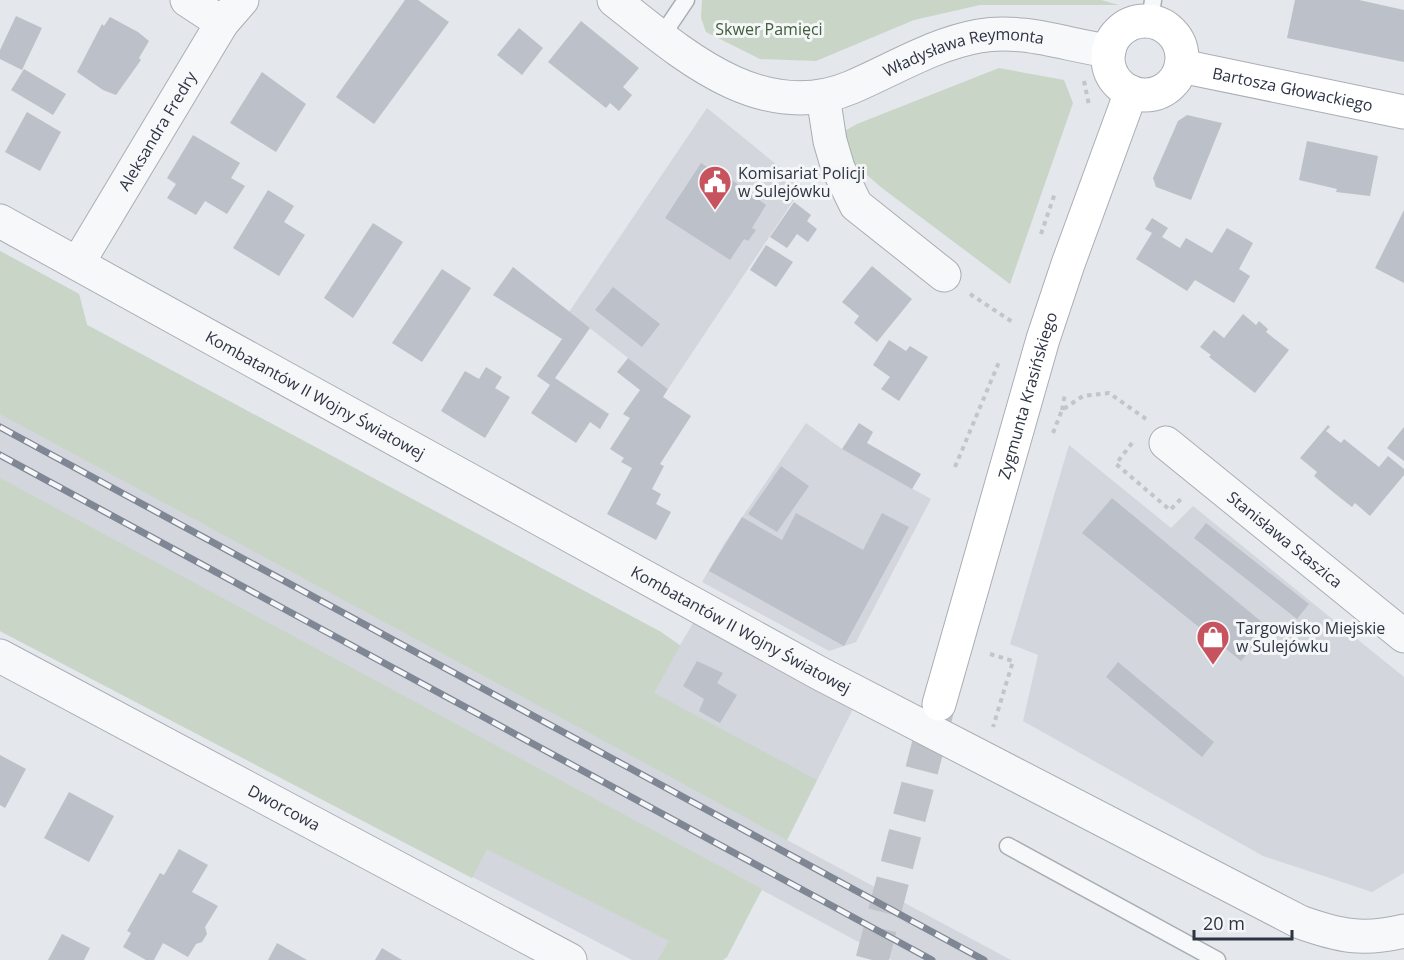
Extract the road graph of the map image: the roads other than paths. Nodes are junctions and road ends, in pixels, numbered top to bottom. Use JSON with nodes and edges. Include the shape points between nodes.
{"nodes":[{"id":1,"x":187,"y":0,"type":"edge"},
{"id":2,"x":614,"y":0,"type":"edge"},
{"id":3,"x":686,"y":0,"type":"edge"},
{"id":4,"x":232,"y":11,"type":"edge"},
{"id":5,"x":1152,"y":11,"type":"edge"},
{"id":6,"x":661,"y":37,"type":"junction"},
{"id":7,"x":1109,"y":51,"type":"junction"},
{"id":8,"x":1181,"y":66,"type":"junction"},
{"id":9,"x":1131,"y":92,"type":"junction"},
{"id":10,"x":823,"y":96,"type":"junction"},
{"id":11,"x":1404,"y":112,"type":"edge"},
{"id":12,"x":0,"y":221,"type":"edge"},
{"id":13,"x":78,"y":263,"type":"junction"},
{"id":14,"x":944,"y":274,"type":"road end"},
{"id":15,"x":1166,"y":443,"type":"road end"},
{"id":16,"x":1404,"y":636,"type":"edge"},
{"id":17,"x":0,"y":656,"type":"edge"},
{"id":18,"x":939,"y":705,"type":"tunnel mouth"},
{"id":19,"x":1008,"y":846,"type":"dead end"},
{"id":20,"x":1404,"y":931,"type":"edge"},
{"id":21,"x":570,"y":960,"type":"edge"},
{"id":22,"x":1217,"y":960,"type":"edge"}],
"edges":[{"from":1,"to":4,"type":"street"},
{"from":2,"to":6,"type":"street","name":"Władysława Reymonta"},
{"from":3,"to":6,"type":"lane"},
{"from":4,"to":13,"type":"street","name":"Aleksandra Fredry"},
{"from":5,"to":7,"type":"street","via":[[1128,26],[1112,41]]},
{"from":5,"to":8,"type":"street","via":[[1172,32],[1182,54]]},
{"from":6,"to":10,"type":"street","name":"Władysława Reymonta","via":[[768,97]]},
{"from":7,"to":9,"type":"street","via":[[1112,75]]},
{"from":7,"to":10,"type":"street","name":"Władysława Reymonta","via":[[1033,37],[979,36],[943,45]]},
{"from":8,"to":9,"type":"street","via":[[1178,76],[1162,91],[1141,95]]},
{"from":8,"to":11,"type":"street","name":"Bartosza Głowackiego"},
{"from":9,"to":18,"type":"street","name":"Zygmunta Krasińskiego","via":[[1043,339]]},
{"from":10,"to":14,"type":"street","via":[[836,159],[856,205]]},
{"from":12,"to":13,"type":"street","name":"Kombatantów II Wojny Światowej"},
{"from":13,"to":20,"type":"street","name":"Kombatantów II Wojny Światowej","via":[[809,667],[1300,922],[1335,935],[1374,938]]},
{"from":15,"to":16,"type":"street","name":"Stanisława Staszica"},
{"from":17,"to":21,"type":"street","name":"Dworcowa"},
{"from":19,"to":22,"type":"lane"}]}
